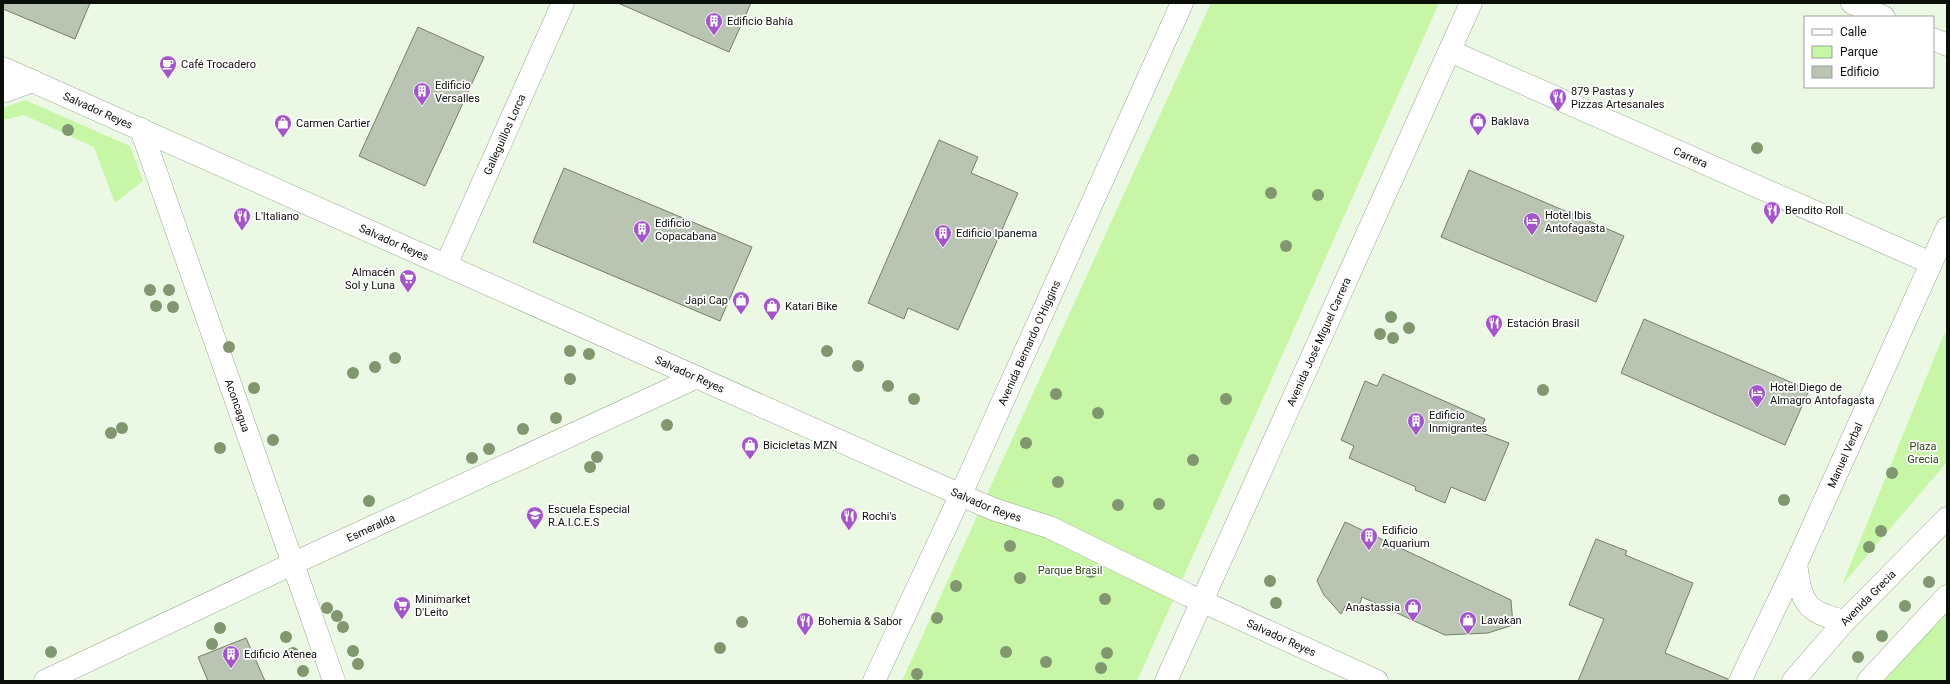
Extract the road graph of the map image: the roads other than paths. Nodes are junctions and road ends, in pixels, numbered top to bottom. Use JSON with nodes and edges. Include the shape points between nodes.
{"nodes":[{"id":1,"x":563,"y":3,"type":"edge"},
{"id":2,"x":1182,"y":3,"type":"edge"},
{"id":3,"x":1471,"y":3,"type":"edge"},
{"id":4,"x":1852,"y":3,"type":"edge"},
{"id":5,"x":1882,"y":16,"type":"edge"},
{"id":6,"x":1934,"y":40,"type":"edge"},
{"id":7,"x":1947,"y":46,"type":"edge"},
{"id":8,"x":1450,"y":51,"type":"junction"},
{"id":9,"x":3,"y":68,"type":"edge"},
{"id":10,"x":33,"y":81,"type":"junction"},
{"id":11,"x":3,"y":92,"type":"edge"},
{"id":12,"x":141,"y":129,"type":"junction"},
{"id":13,"x":1947,"y":228,"type":"edge"},
{"id":14,"x":1931,"y":263,"type":"junction"},
{"id":15,"x":446,"y":266,"type":"junction"},
{"id":16,"x":697,"y":377,"type":"junction"},
{"id":17,"x":961,"y":494,"type":"junction"},
{"id":18,"x":1947,"y":518,"type":"edge"},
{"id":19,"x":292,"y":564,"type":"junction"},
{"id":20,"x":1796,"y":564,"type":"junction"},
{"id":21,"x":1947,"y":596,"type":"edge"},
{"id":22,"x":1202,"y":602,"type":"junction"},
{"id":23,"x":1845,"y":620,"type":"junction"},
{"id":24,"x":45,"y":681,"type":"edge"},
{"id":25,"x":334,"y":681,"type":"edge"},
{"id":26,"x":874,"y":681,"type":"edge"},
{"id":27,"x":1166,"y":681,"type":"edge"},
{"id":28,"x":1377,"y":681,"type":"edge"},
{"id":29,"x":1740,"y":681,"type":"edge"},
{"id":30,"x":1793,"y":681,"type":"edge"},
{"id":31,"x":1868,"y":681,"type":"edge"}],
"edges":[{"from":1,"to":15,"type":"main road","name":"Galleguillos Lorca"},
{"from":2,"to":17,"type":"main road","name":"Avenida Bernardo O'Higgins"},
{"from":3,"to":8,"type":"main road","name":"Avenida José Miguel Carrera"},
{"from":4,"to":5,"type":"main road"},
{"from":6,"to":7,"type":"main road"},
{"from":8,"to":14,"type":"main road","name":"Carrera"},
{"from":8,"to":22,"type":"main road","name":"Avenida José Miguel Carrera"},
{"from":9,"to":10,"type":"main road","name":"Salvador Reyes"},
{"from":10,"to":11,"type":"main road"},
{"from":10,"to":12,"type":"main road","name":"Salvador Reyes"},
{"from":12,"to":15,"type":"main road","name":"Salvador Reyes"},
{"from":12,"to":19,"type":"main road","name":"Aconcagua"},
{"from":13,"to":14,"type":"main road","name":"Manuel Verbal"},
{"from":14,"to":20,"type":"main road","name":"Manuel Verbal"},
{"from":15,"to":16,"type":"main road","name":"Salvador Reyes"},
{"from":16,"to":17,"type":"main road","name":"Salvador Reyes"},
{"from":16,"to":19,"type":"main road","name":"Esmeralda"},
{"from":17,"to":22,"type":"main road","name":"Salvador Reyes","via":[[996,510],[1049,527]]},
{"from":17,"to":26,"type":"main road","name":"Avenida Bernardo O'Higgins"},
{"from":18,"to":23,"type":"main road","name":"Avenida Grecia"},
{"from":19,"to":24,"type":"main road","name":"Esmeralda"},
{"from":19,"to":25,"type":"main road","name":"Aconcagua"},
{"from":20,"to":23,"type":"main road","via":[[1800,590],[1806,604],[1818,613]]},
{"from":20,"to":29,"type":"main road","name":"Manuel Verbal"},
{"from":21,"to":31,"type":"main road"},
{"from":22,"to":27,"type":"main road","name":"Avenida José Miguel Carrera"},
{"from":22,"to":28,"type":"main road","name":"Salvador Reyes"},
{"from":23,"to":30,"type":"main road","name":"Avenida Grecia"}]}
